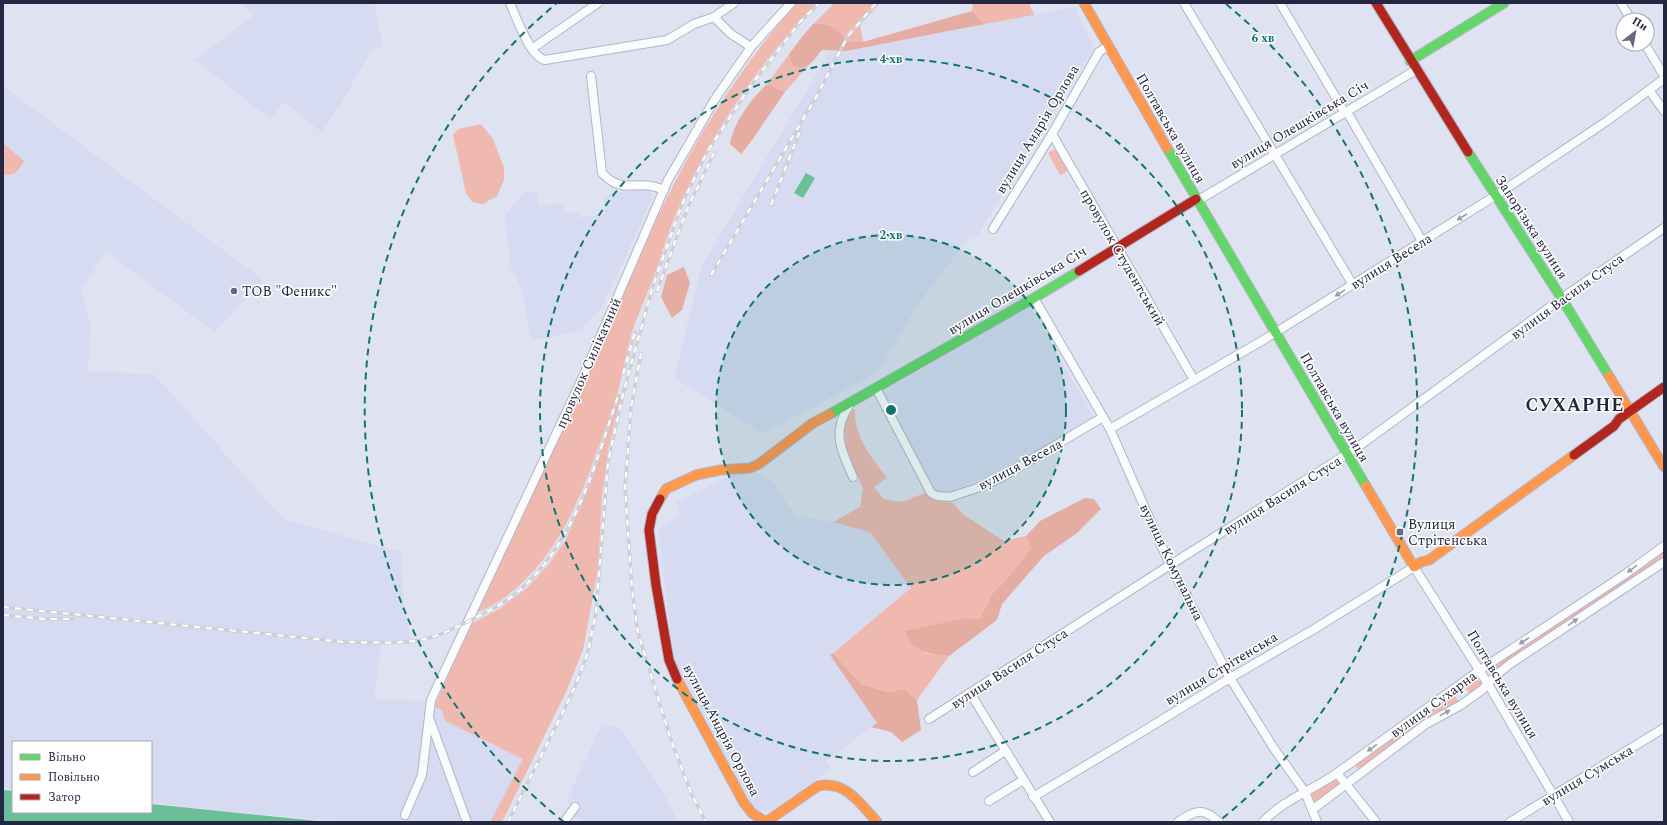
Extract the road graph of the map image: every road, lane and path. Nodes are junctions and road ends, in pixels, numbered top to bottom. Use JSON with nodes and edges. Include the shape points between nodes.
{"nodes":[{"id":1,"x":510,"y":3,"type":"edge"},
{"id":2,"x":598,"y":3,"type":"edge"},
{"id":3,"x":734,"y":3,"type":"edge"},
{"id":4,"x":791,"y":3,"type":"edge"},
{"id":5,"x":1084,"y":3,"type":"edge"},
{"id":6,"x":1184,"y":3,"type":"edge"},
{"id":7,"x":1280,"y":3,"type":"edge"},
{"id":8,"x":1376,"y":3,"type":"edge"},
{"id":9,"x":1504,"y":3,"type":"edge"},
{"id":10,"x":1621,"y":3,"type":"edge"},
{"id":11,"x":1626,"y":12,"type":"edge"},
{"id":12,"x":714,"y":17,"type":"junction"},
{"id":13,"x":1108,"y":46,"type":"junction"},
{"id":14,"x":751,"y":47,"type":"junction"},
{"id":15,"x":533,"y":48,"type":"junction"},
{"id":16,"x":1650,"y":52,"type":"edge"},
{"id":17,"x":1410,"y":61,"type":"junction"},
{"id":18,"x":1416,"y":70,"type":"junction"},
{"id":19,"x":591,"y":76,"type":"dead end"},
{"id":20,"x":1664,"y":76,"type":"edge"},
{"id":21,"x":1664,"y":79,"type":"edge"},
{"id":22,"x":1649,"y":90,"type":"junction"},
{"id":23,"x":1664,"y":111,"type":"edge"},
{"id":24,"x":1346,"y":112,"type":"junction"},
{"id":25,"x":1052,"y":134,"type":"junction"},
{"id":26,"x":1276,"y":155,"type":"junction"},
{"id":27,"x":664,"y":190,"type":"junction"},
{"id":28,"x":1495,"y":196,"type":"junction"},
{"id":29,"x":1197,"y":200,"type":"junction"},
{"id":30,"x":1664,"y":228,"type":"edge"},
{"id":31,"x":993,"y":230,"type":"dead end"},
{"id":32,"x":1422,"y":241,"type":"junction"},
{"id":33,"x":1116,"y":246,"type":"junction"},
{"id":34,"x":1353,"y":285,"type":"junction"},
{"id":35,"x":1034,"y":298,"type":"junction"},
{"id":36,"x":1562,"y":299,"type":"junction"},
{"id":37,"x":1275,"y":333,"type":"junction"},
{"id":38,"x":1194,"y":380,"type":"junction"},
{"id":39,"x":1664,"y":387,"type":"edge"},
{"id":40,"x":876,"y":388,"type":"junction"},
{"id":41,"x":852,"y":402,"type":"junction"},
{"id":42,"x":1630,"y":411,"type":"junction"},
{"id":43,"x":1103,"y":417,"type":"junction"},
{"id":44,"x":1110,"y":429,"type":"junction"},
{"id":45,"x":1347,"y":455,"type":"junction"},
{"id":46,"x":1664,"y":467,"type":"edge"},
{"id":47,"x":853,"y":477,"type":"dead end"},
{"id":48,"x":1664,"y":546,"type":"edge"},
{"id":49,"x":1664,"y":562,"type":"edge"},
{"id":50,"x":1417,"y":564,"type":"junction"},
{"id":51,"x":1170,"y":565,"type":"junction"},
{"id":52,"x":1480,"y":670,"type":"junction"},
{"id":53,"x":1230,"y":678,"type":"junction"},
{"id":54,"x":1488,"y":684,"type":"junction"},
{"id":55,"x":970,"y":693,"type":"junction"},
{"id":56,"x":429,"y":718,"type":"junction"},
{"id":57,"x":929,"y":719,"type":"dead end"},
{"id":58,"x":1664,"y":728,"type":"edge"},
{"id":59,"x":1004,"y":752,"type":"junction"},
{"id":60,"x":973,"y":772,"type":"dead end"},
{"id":61,"x":1338,"y":773,"type":"junction"},
{"id":62,"x":1022,"y":781,"type":"junction"},
{"id":63,"x":1345,"y":784,"type":"junction"},
{"id":64,"x":1305,"y":792,"type":"junction"},
{"id":65,"x":1552,"y":796,"type":"junction"},
{"id":66,"x":1034,"y":797,"type":"junction"},
{"id":67,"x":990,"y":801,"type":"dead end"},
{"id":68,"x":575,"y":807,"type":"dead end"},
{"id":69,"x":1312,"y":810,"type":"junction"},
{"id":70,"x":405,"y":815,"type":"dead end"},
{"id":71,"x":467,"y":822,"type":"edge"},
{"id":72,"x":564,"y":822,"type":"edge"},
{"id":73,"x":766,"y":822,"type":"edge"},
{"id":74,"x":876,"y":822,"type":"edge"},
{"id":75,"x":1050,"y":822,"type":"edge"},
{"id":76,"x":1178,"y":822,"type":"edge"},
{"id":77,"x":1219,"y":822,"type":"edge"},
{"id":78,"x":1263,"y":822,"type":"edge"},
{"id":79,"x":1317,"y":822,"type":"edge"},
{"id":80,"x":1376,"y":822,"type":"edge"},
{"id":81,"x":1510,"y":822,"type":"edge"},
{"id":82,"x":1569,"y":822,"type":"edge"}],
"edges":[{"from":1,"to":15,"type":"street","via":[[527,41]]},
{"from":2,"to":15,"type":"street"},
{"from":3,"to":12,"type":"street"},
{"from":4,"to":14,"type":"street","name":"провулок Силікатний"},
{"from":5,"to":13,"type":"street","name":"Полтавська вулиця"},
{"from":6,"to":26,"type":"street"},
{"from":7,"to":24,"type":"street"},
{"from":8,"to":17,"type":"street","name":"Запорізька вулиця"},
{"from":9,"to":17,"type":"street"},
{"from":10,"to":11,"type":"street"},
{"from":12,"to":14,"type":"street","via":[[731,34]]},
{"from":12,"to":15,"type":"street","via":[[694,24],[667,40],[545,60],[539,58]]},
{"from":13,"to":25,"type":"street","name":"вулиця Андрія Орлова","via":[[1099,52]]},
{"from":13,"to":29,"type":"street","name":"Полтавська вулиця"},
{"from":14,"to":27,"type":"street","name":"провулок Силікатний","via":[[715,99]]},
{"from":16,"to":20,"type":"street"},
{"from":17,"to":18,"type":"street","name":"Запорізька вулиця"},
{"from":18,"to":24,"type":"street","name":"вулиця Олешківська Січ"},
{"from":18,"to":28,"type":"street","name":"Запорізька вулиця"},
{"from":19,"to":27,"type":"street","via":[[602,173],[618,186],[650,184]]},
{"from":21,"to":22,"type":"street","name":"вулиця Весела"},
{"from":22,"to":23,"type":"street"},
{"from":22,"to":28,"type":"street","name":"вулиця Весела"},
{"from":24,"to":26,"type":"street","name":"вулиця Олешківська Січ"},
{"from":24,"to":32,"type":"street"},
{"from":25,"to":31,"type":"street","name":"вулиця Андрія Орлова"},
{"from":25,"to":33,"type":"street","name":"провулок Студентський"},
{"from":26,"to":29,"type":"street","name":"вулиця Олешківська Січ"},
{"from":26,"to":34,"type":"street"},
{"from":27,"to":56,"type":"street","name":"провулок Силікатний","via":[[582,379],[434,693]]},
{"from":28,"to":32,"type":"street","name":"вулиця Весела","one_way":true},
{"from":28,"to":36,"type":"street","name":"Запорізька вулиця"},
{"from":29,"to":33,"type":"street","name":"вулиця Олешківська Січ"},
{"from":29,"to":37,"type":"street","name":"Полтавська вулиця"},
{"from":30,"to":36,"type":"street","name":"вулиця Василя Стуса"},
{"from":32,"to":34,"type":"street","name":"вулиця Весела"},
{"from":33,"to":35,"type":"street","name":"вулиця Олешківська Січ"},
{"from":33,"to":38,"type":"street","name":"провулок Студентський"},
{"from":34,"to":37,"type":"street","name":"вулиця Весела","one_way":true},
{"from":35,"to":40,"type":"street","name":"вулиця Олешківська Січ"},
{"from":35,"to":43,"type":"street","name":"вулиця Комунальна"},
{"from":36,"to":42,"type":"street","name":"Запорізька вулиця"},
{"from":36,"to":45,"type":"street","name":"вулиця Василя Стуса"},
{"from":37,"to":38,"type":"street","name":"вулиця Весела"},
{"from":37,"to":45,"type":"street","name":"Полтавська вулиця"},
{"from":38,"to":44,"type":"street","name":"вулиця Весела"},
{"from":39,"to":42,"type":"street","name":"вулиця Стрітенська"},
{"from":40,"to":41,"type":"street","name":"вулиця Олешківська Січ"},
{"from":40,"to":43,"type":"street","name":"вулиця Весела","via":[[931,493],[944,498],[1002,477]]},
{"from":41,"to":47,"type":"street","via":[[842,416],[839,429],[841,449]]},
{"from":41,"to":73,"type":"street","name":"вулиця Андрія Орлова","via":[[813,423],[759,464],[750,468],[696,475],[680,481],[666,489],[652,514],[650,530],[656,585],[670,660],[681,689],[744,803]]},
{"from":42,"to":46,"type":"street","name":"Запорізька вулиця"},
{"from":42,"to":50,"type":"street","name":"вулиця Стрітенська","via":[[1610,421],[1426,553]]},
{"from":43,"to":44,"type":"street","name":"вулиця Комунальна"},
{"from":44,"to":51,"type":"street","name":"вулиця Комунальна"},
{"from":45,"to":50,"type":"street","name":"Полтавська вулиця"},
{"from":45,"to":51,"type":"street","name":"вулиця Василя Стуса"},
{"from":48,"to":52,"type":"street","name":"вулиця Сухарна","one_way":true},
{"from":54,"to":49,"type":"street","name":"вулиця Сухарна","one_way":true,"via":[[1510,664]]},
{"from":50,"to":52,"type":"street","name":"Полтавська вулиця"},
{"from":50,"to":53,"type":"street","name":"вулиця Стрітенська","via":[[1316,628]]},
{"from":51,"to":53,"type":"street","name":"вулиця Комунальна"},
{"from":51,"to":55,"type":"street","name":"вулиця Василя Стуса"},
{"from":52,"to":54,"type":"street","name":"Полтавська вулиця"},
{"from":52,"to":61,"type":"street","name":"вулиця Сухарна","one_way":true},
{"from":53,"to":64,"type":"street","name":"вулиця Комунальна","via":[[1273,747]]},
{"from":53,"to":66,"type":"street","name":"вулиця Стрітенська"},
{"from":63,"to":54,"type":"street","name":"вулиця Сухарна","one_way":true,"via":[[1426,724],[1461,705]]},
{"from":54,"to":65,"type":"street","name":"Полтавська вулиця"},
{"from":55,"to":57,"type":"street","name":"вулиця Василя Стуса"},
{"from":55,"to":59,"type":"street"},
{"from":56,"to":70,"type":"street","name":"провулок Силікатний","via":[[422,775]]},
{"from":56,"to":71,"type":"street"},
{"from":58,"to":65,"type":"street","name":"вулиця Сумська"},
{"from":59,"to":60,"type":"street"},
{"from":59,"to":62,"type":"street"},
{"from":61,"to":63,"type":"street"},
{"from":61,"to":64,"type":"street","name":"вулиця Сухарна"},
{"from":62,"to":66,"type":"street"},
{"from":62,"to":67,"type":"street"},
{"from":63,"to":69,"type":"street","name":"вулиця Сухарна"},
{"from":63,"to":80,"type":"street"},
{"from":64,"to":69,"type":"street","name":"вулиця Комунальна"},
{"from":64,"to":78,"type":"street","name":"вулиця Сухарна"},
{"from":65,"to":81,"type":"street","name":"вулиця Сумська"},
{"from":65,"to":82,"type":"street","name":"Полтавська вулиця"},
{"from":66,"to":75,"type":"street"},
{"from":68,"to":72,"type":"street"},
{"from":69,"to":79,"type":"street","name":"вулиця Комунальна"},
{"from":73,"to":74,"type":"street","name":"вулиця Андрія Орлова","via":[[818,786],[832,783],[842,787]]},
{"from":76,"to":77,"type":"street","via":[[1194,812],[1202,811]]}]}
